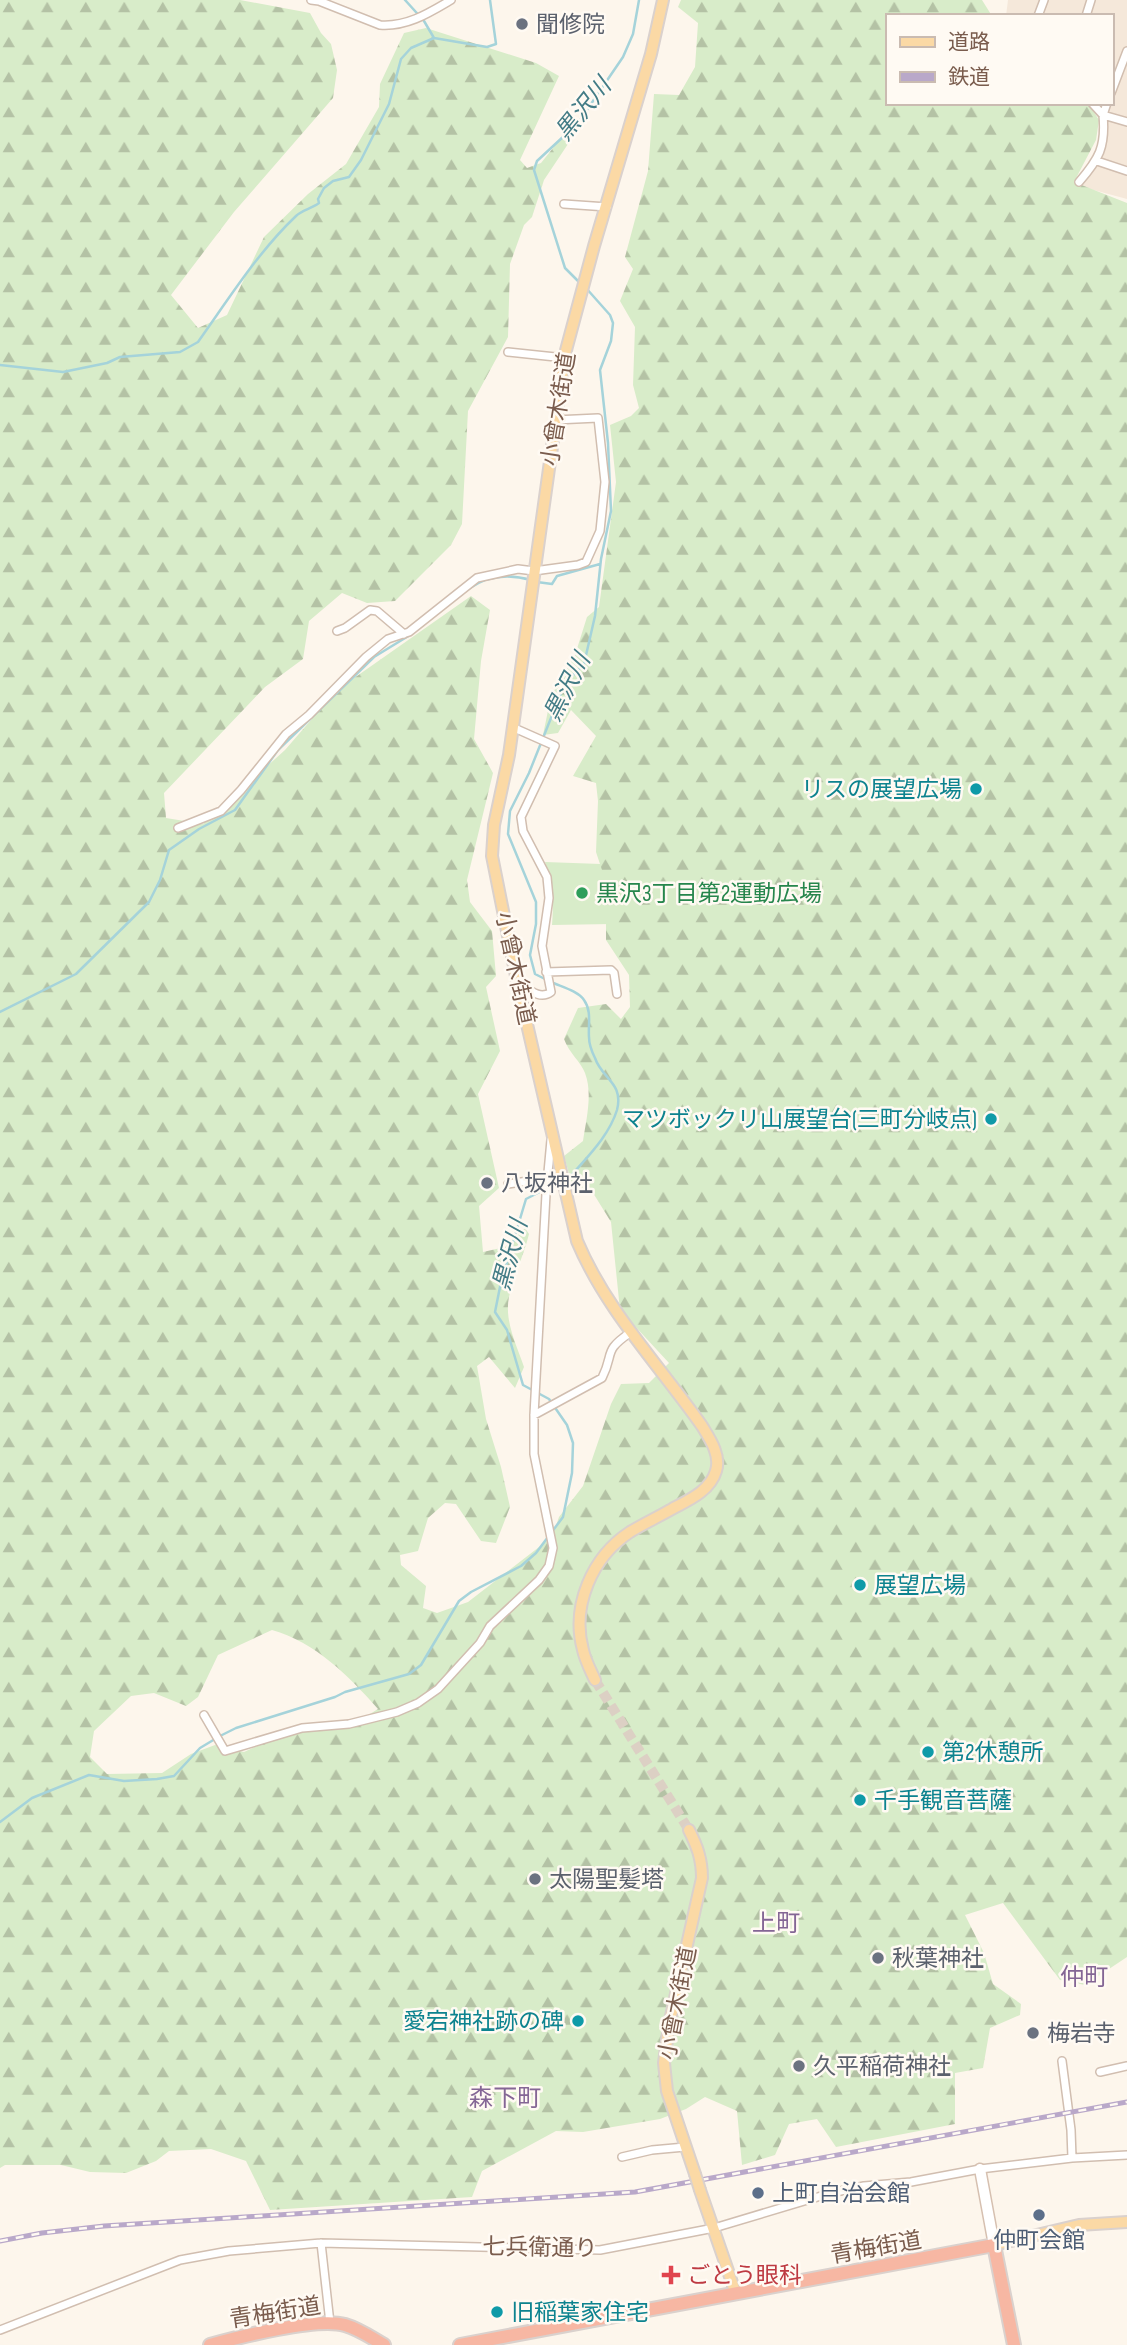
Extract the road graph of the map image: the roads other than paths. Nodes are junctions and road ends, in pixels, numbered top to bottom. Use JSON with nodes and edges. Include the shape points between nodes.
{"nodes":[{"id":1,"x":310,"y":0,"type":"edge"},
{"id":2,"x":452,"y":0,"type":"edge"},
{"id":3,"x":663,"y":0,"type":"edge"},
{"id":4,"x":1127,"y":51,"type":"edge"},
{"id":5,"x":1124,"y":68,"type":"edge"},
{"id":6,"x":1113,"y":89,"type":"edge"},
{"id":7,"x":1094,"y":105,"type":"edge"},
{"id":8,"x":1106,"y":105,"type":"edge"},
{"id":9,"x":1103,"y":114,"type":"junction"},
{"id":10,"x":1127,"y":122,"type":"edge"},
{"id":11,"x":1097,"y":161,"type":"junction"},
{"id":12,"x":1127,"y":171,"type":"edge"},
{"id":13,"x":1079,"y":182,"type":"dead end"},
{"id":14,"x":564,"y":204,"type":"dead end"},
{"id":15,"x":607,"y":207,"type":"junction"},
{"id":16,"x":508,"y":352,"type":"dead end"},
{"id":17,"x":565,"y":358,"type":"junction"},
{"id":18,"x":555,"y":420,"type":"junction"},
{"id":19,"x":533,"y":577,"type":"junction"},
{"id":20,"x":337,"y":631,"type":"dead end"},
{"id":21,"x":404,"y":634,"type":"junction"},
{"id":22,"x":512,"y":727,"type":"junction"},
{"id":23,"x":178,"y":828,"type":"dead end"},
{"id":24,"x":547,"y":973,"type":"junction"},
{"id":25,"x":517,"y":981,"type":"junction"},
{"id":26,"x":617,"y":994,"type":"dead end"},
{"id":27,"x":552,"y":1133,"type":"junction"},
{"id":28,"x":547,"y":1180,"type":"junction"},
{"id":29,"x":508,"y":1184,"type":"dead end"},
{"id":30,"x":631,"y":1332,"type":"junction"},
{"id":31,"x":534,"y":1415,"type":"junction"},
{"id":32,"x":595,"y":1680,"type":"tunnel mouth"},
{"id":33,"x":204,"y":1715,"type":"dead end"},
{"id":34,"x":689,"y":1830,"type":"tunnel mouth"},
{"id":35,"x":1062,"y":2061,"type":"dead end"},
{"id":36,"x":1127,"y":2066,"type":"edge"},
{"id":37,"x":1100,"y":2072,"type":"dead end"},
{"id":38,"x":685,"y":2147,"type":"junction"},
{"id":39,"x":1127,"y":2155,"type":"edge"},
{"id":40,"x":622,"y":2157,"type":"dead end"},
{"id":41,"x":1072,"y":2158,"type":"junction"},
{"id":42,"x":980,"y":2169,"type":"junction"},
{"id":43,"x":1127,"y":2222,"type":"edge"},
{"id":44,"x":714,"y":2228,"type":"junction"},
{"id":45,"x":321,"y":2243,"type":"junction"},
{"id":46,"x":994,"y":2245,"type":"junction"},
{"id":47,"x":736,"y":2294,"type":"junction"},
{"id":48,"x":330,"y":2323,"type":"junction"},
{"id":49,"x":0,"y":2330,"type":"edge"},
{"id":50,"x":209,"y":2345,"type":"edge"},
{"id":51,"x":384,"y":2345,"type":"edge"},
{"id":52,"x":460,"y":2345,"type":"edge"},
{"id":53,"x":1014,"y":2345,"type":"edge"}],
"edges":[{"from":1,"to":2,"type":"street","via":[[387,26],[409,22]]},
{"from":3,"to":15,"type":"main road"},
{"from":4,"to":5,"type":"street"},
{"from":5,"to":6,"type":"street"},
{"from":7,"to":9,"type":"street"},
{"from":8,"to":9,"type":"street"},
{"from":9,"to":10,"type":"street"},
{"from":9,"to":11,"type":"street"},
{"from":11,"to":12,"type":"street"},
{"from":11,"to":13,"type":"street"},
{"from":14,"to":15,"type":"street"},
{"from":15,"to":17,"type":"main road","name":"小曾木街道"},
{"from":16,"to":17,"type":"street"},
{"from":17,"to":18,"type":"main road","name":"小曾木街道"},
{"from":18,"to":19,"type":"main road","name":"小曾木街道"},
{"from":18,"to":19,"type":"street","via":[[598,418],[605,482],[600,531],[586,562]]},
{"from":19,"to":21,"type":"street","via":[[519,569],[477,578]]},
{"from":19,"to":22,"type":"main road","name":"小曾木街道"},
{"from":20,"to":21,"type":"street","via":[[370,610]]},
{"from":21,"to":23,"type":"street","via":[[388,639],[366,657],[286,734],[221,811]]},
{"from":22,"to":24,"type":"street","via":[[555,746],[521,817],[549,888],[542,946]]},
{"from":22,"to":25,"type":"main road","name":"小曾木街道","via":[[492,856]]},
{"from":24,"to":25,"type":"street","via":[[551,992],[547,995]]},
{"from":24,"to":26,"type":"street","via":[[611,970]]},
{"from":25,"to":27,"type":"main road","name":"小曾木街道"},
{"from":27,"to":28,"type":"street"},
{"from":27,"to":30,"type":"main road","name":"小曾木街道","via":[[577,1241],[608,1301]]},
{"from":28,"to":29,"type":"street"},
{"from":28,"to":31,"type":"street"},
{"from":30,"to":31,"type":"street","via":[[613,1345],[602,1378]]},
{"from":30,"to":32,"type":"main road","name":"小曾木街道","via":[[702,1426],[717,1458],[716,1472],[701,1493],[628,1533],[598,1563],[583,1597],[580,1623],[583,1650]]},
{"from":31,"to":33,"type":"street","via":[[534,1454],[553,1548],[549,1566],[490,1626],[438,1689],[397,1712],[349,1724],[302,1728],[225,1751]]},
{"from":34,"to":38,"type":"main road","name":"小曾木街道","via":[[698,1848],[702,1878],[664,2063],[667,2091]]},
{"from":35,"to":41,"type":"street"},
{"from":36,"to":37,"type":"street"},
{"from":38,"to":40,"type":"street"},
{"from":38,"to":44,"type":"main road","name":"小曾木街道","bridge":true},
{"from":39,"to":41,"type":"street","name":"七兵衛通り"},
{"from":41,"to":42,"type":"street","name":"七兵衛通り"},
{"from":42,"to":44,"type":"street","name":"七兵衛通り","via":[[831,2193]]},
{"from":42,"to":46,"type":"street"},
{"from":43,"to":46,"type":"main road","via":[[1079,2225]]},
{"from":44,"to":45,"type":"street","name":"七兵衛通り","via":[[600,2250]]},
{"from":44,"to":47,"type":"main road"},
{"from":45,"to":48,"type":"street"},
{"from":45,"to":49,"type":"street","name":"七兵衛通り","via":[[180,2260]]},
{"from":46,"to":47,"type":"highway","name":"青梅街道"},
{"from":46,"to":53,"type":"highway"},
{"from":47,"to":52,"type":"highway","name":"青梅街道"},
{"from":48,"to":50,"type":"highway","name":"青梅街道"},
{"from":48,"to":51,"type":"highway","name":"青梅街道","via":[[355,2329]]}]}
